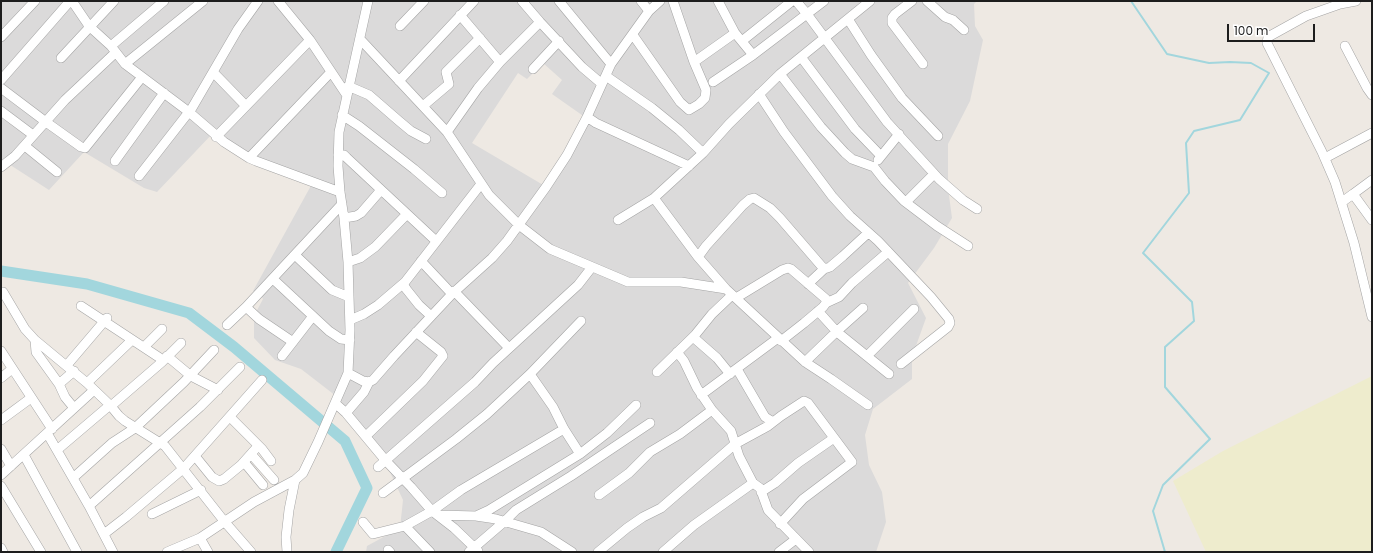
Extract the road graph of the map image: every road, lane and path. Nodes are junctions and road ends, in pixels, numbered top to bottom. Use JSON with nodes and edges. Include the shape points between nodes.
{"nodes":[{"id":1,"x":35,"y":1,"type":"edge"},
{"id":2,"x":71,"y":1,"type":"edge"},
{"id":3,"x":114,"y":1,"type":"edge"},
{"id":4,"x":164,"y":1,"type":"edge"},
{"id":5,"x":204,"y":1,"type":"edge"},
{"id":6,"x":258,"y":1,"type":"edge"},
{"id":7,"x":278,"y":1,"type":"edge"},
{"id":8,"x":368,"y":1,"type":"edge"},
{"id":9,"x":424,"y":1,"type":"edge"},
{"id":10,"x":474,"y":1,"type":"edge"},
{"id":11,"x":522,"y":1,"type":"edge"},
{"id":12,"x":559,"y":1,"type":"edge"},
{"id":13,"x":641,"y":1,"type":"edge"},
{"id":14,"x":660,"y":1,"type":"edge"},
{"id":15,"x":673,"y":1,"type":"edge"},
{"id":16,"x":718,"y":1,"type":"edge"},
{"id":17,"x":792,"y":1,"type":"edge"},
{"id":18,"x":796,"y":1,"type":"edge"},
{"id":19,"x":824,"y":1,"type":"edge"},
{"id":20,"x":870,"y":1,"type":"edge"},
{"id":21,"x":912,"y":1,"type":"edge"},
{"id":22,"x":927,"y":1,"type":"edge"},
{"id":23,"x":1356,"y":1,"type":"edge"},
{"id":24,"x":649,"y":11,"type":"junction"},
{"id":25,"x":808,"y":14,"type":"junction"},
{"id":26,"x":460,"y":15,"type":"junction"},
{"id":27,"x":848,"y":19,"type":"junction"},
{"id":28,"x":540,"y":22,"type":"junction"},
{"id":29,"x":90,"y":26,"type":"junction"},
{"id":30,"x":400,"y":26,"type":"dead end"},
{"id":31,"x":964,"y":30,"type":"dead end"},
{"id":32,"x":735,"y":33,"type":"junction"},
{"id":33,"x":633,"y":35,"type":"junction"},
{"id":34,"x":1,"y":37,"type":"edge"},
{"id":35,"x":825,"y":37,"type":"junction"},
{"id":36,"x":480,"y":38,"type":"junction"},
{"id":37,"x":360,"y":39,"type":"junction"},
{"id":38,"x":310,"y":40,"type":"junction"},
{"id":39,"x":559,"y":41,"type":"junction"},
{"id":40,"x":742,"y":41,"type":"junction"},
{"id":41,"x":1345,"y":46,"type":"dead end"},
{"id":42,"x":113,"y":50,"type":"junction"},
{"id":43,"x":753,"y":55,"type":"junction"},
{"id":44,"x":801,"y":57,"type":"junction"},
{"id":45,"x":61,"y":58,"type":"dead end"},
{"id":46,"x":500,"y":62,"type":"junction"},
{"id":47,"x":694,"y":62,"type":"junction"},
{"id":48,"x":125,"y":64,"type":"junction"},
{"id":49,"x":611,"y":64,"type":"junction"},
{"id":50,"x":923,"y":64,"type":"dead end"},
{"id":51,"x":533,"y":69,"type":"dead end"},
{"id":52,"x":213,"y":72,"type":"junction"},
{"id":53,"x":331,"y":72,"type":"junction"},
{"id":54,"x":780,"y":74,"type":"junction"},
{"id":55,"x":142,"y":77,"type":"junction"},
{"id":56,"x":1,"y":80,"type":"edge"},
{"id":57,"x":604,"y":80,"type":"junction"},
{"id":58,"x":400,"y":81,"type":"junction"},
{"id":59,"x":713,"y":82,"type":"dead end"},
{"id":60,"x":1,"y":88,"type":"edge"},
{"id":61,"x":347,"y":90,"type":"junction"},
{"id":62,"x":164,"y":94,"type":"junction"},
{"id":63,"x":759,"y":94,"type":"junction"},
{"id":64,"x":1372,"y":95,"type":"edge"},
{"id":65,"x":246,"y":106,"type":"junction"},
{"id":66,"x":423,"y":106,"type":"junction"},
{"id":67,"x":1,"y":111,"type":"edge"},
{"id":68,"x":189,"y":112,"type":"junction"},
{"id":69,"x":342,"y":115,"type":"junction"},
{"id":70,"x":587,"y":117,"type":"junction"},
{"id":71,"x":46,"y":122,"type":"junction"},
{"id":72,"x":447,"y":132,"type":"junction"},
{"id":73,"x":1372,"y":133,"type":"edge"},
{"id":74,"x":899,"y":134,"type":"junction"},
{"id":75,"x":33,"y":135,"type":"junction"},
{"id":76,"x":938,"y":136,"type":"dead end"},
{"id":77,"x":216,"y":137,"type":"junction"},
{"id":78,"x":426,"y":139,"type":"dead end"},
{"id":79,"x":25,"y":146,"type":"junction"},
{"id":80,"x":703,"y":153,"type":"junction"},
{"id":81,"x":338,"y":155,"type":"junction"},
{"id":82,"x":881,"y":156,"type":"junction"},
{"id":83,"x":249,"y":158,"type":"junction"},
{"id":84,"x":1325,"y":158,"type":"junction"},
{"id":85,"x":115,"y":161,"type":"dead end"},
{"id":86,"x":3,"y":163,"type":"edge"},
{"id":87,"x":689,"y":166,"type":"junction"},
{"id":88,"x":874,"y":167,"type":"junction"},
{"id":89,"x":57,"y":172,"type":"dead end"},
{"id":90,"x":934,"y":174,"type":"junction"},
{"id":91,"x":139,"y":176,"type":"dead end"},
{"id":92,"x":1372,"y":180,"type":"edge"},
{"id":93,"x":481,"y":184,"type":"junction"},
{"id":94,"x":381,"y":190,"type":"junction"},
{"id":95,"x":340,"y":192,"type":"junction"},
{"id":96,"x":442,"y":193,"type":"dead end"},
{"id":97,"x":1354,"y":194,"type":"junction"},
{"id":98,"x":654,"y":198,"type":"junction"},
{"id":99,"x":906,"y":202,"type":"junction"},
{"id":100,"x":1342,"y":202,"type":"junction"},
{"id":101,"x":342,"y":204,"type":"junction"},
{"id":102,"x":978,"y":209,"type":"dead end"},
{"id":103,"x":407,"y":214,"type":"junction"},
{"id":104,"x":344,"y":218,"type":"junction"},
{"id":105,"x":618,"y":220,"type":"dead end"},
{"id":106,"x":1372,"y":220,"type":"edge"},
{"id":107,"x":519,"y":225,"type":"junction"},
{"id":108,"x":868,"y":233,"type":"junction"},
{"id":109,"x":436,"y":241,"type":"junction"},
{"id":110,"x":968,"y":246,"type":"dead end"},
{"id":111,"x":888,"y":252,"type":"junction"},
{"id":112,"x":295,"y":255,"type":"junction"},
{"id":113,"x":698,"y":257,"type":"junction"},
{"id":114,"x":421,"y":261,"type":"junction"},
{"id":115,"x":348,"y":262,"type":"junction"},
{"id":116,"x":592,"y":267,"type":"junction"},
{"id":117,"x":824,"y":269,"type":"junction"},
{"id":118,"x":273,"y":278,"type":"junction"},
{"id":119,"x":405,"y":282,"type":"junction"},
{"id":120,"x":808,"y":284,"type":"junction"},
{"id":121,"x":1,"y":292,"type":"edge"},
{"id":122,"x":453,"y":293,"type":"junction"},
{"id":123,"x":731,"y":294,"type":"junction"},
{"id":124,"x":349,"y":297,"type":"junction"},
{"id":125,"x":826,"y":302,"type":"junction"},
{"id":126,"x":81,"y":306,"type":"dead end"},
{"id":127,"x":246,"y":307,"type":"junction"},
{"id":128,"x":863,"y":308,"type":"dead end"},
{"id":129,"x":914,"y":310,"type":"dead end"},
{"id":130,"x":818,"y":311,"type":"junction"},
{"id":131,"x":313,"y":316,"type":"junction"},
{"id":132,"x":431,"y":316,"type":"junction"},
{"id":133,"x":1372,"y":317,"type":"edge"},
{"id":134,"x":106,"y":319,"type":"junction"},
{"id":135,"x":350,"y":320,"type":"junction"},
{"id":136,"x":581,"y":320,"type":"dead end"},
{"id":137,"x":227,"y":325,"type":"dead end"},
{"id":138,"x":162,"y":329,"type":"dead end"},
{"id":139,"x":416,"y":332,"type":"junction"},
{"id":140,"x":837,"y":332,"type":"junction"},
{"id":141,"x":693,"y":337,"type":"junction"},
{"id":142,"x":35,"y":340,"type":"junction"},
{"id":143,"x":132,"y":340,"type":"junction"},
{"id":144,"x":350,"y":340,"type":"junction"},
{"id":145,"x":780,"y":340,"type":"junction"},
{"id":146,"x":293,"y":342,"type":"junction"},
{"id":147,"x":181,"y":343,"type":"dead end"},
{"id":148,"x":144,"y":347,"type":"junction"},
{"id":149,"x":509,"y":348,"type":"junction"},
{"id":150,"x":214,"y":350,"type":"dead end"},
{"id":151,"x":1,"y":352,"type":"edge"},
{"id":152,"x":677,"y":352,"type":"junction"},
{"id":153,"x":282,"y":356,"type":"dead end"},
{"id":154,"x":867,"y":356,"type":"junction"},
{"id":155,"x":165,"y":358,"type":"junction"},
{"id":156,"x":805,"y":362,"type":"junction"},
{"id":157,"x":902,"y":364,"type":"dead end"},
{"id":158,"x":240,"y":367,"type":"dead end"},
{"id":159,"x":70,"y":368,"type":"junction"},
{"id":160,"x":12,"y":369,"type":"junction"},
{"id":161,"x":734,"y":371,"type":"junction"},
{"id":162,"x":348,"y":372,"type":"junction"},
{"id":163,"x":657,"y":372,"type":"dead end"},
{"id":164,"x":530,"y":374,"type":"junction"},
{"id":165,"x":889,"y":374,"type":"dead end"},
{"id":166,"x":191,"y":376,"type":"junction"},
{"id":167,"x":1,"y":378,"type":"edge"},
{"id":168,"x":262,"y":380,"type":"dead end"},
{"id":169,"x":370,"y":382,"type":"junction"},
{"id":170,"x":87,"y":383,"type":"junction"},
{"id":171,"x":59,"y":384,"type":"junction"},
{"id":172,"x":94,"y":390,"type":"junction"},
{"id":173,"x":218,"y":390,"type":"junction"},
{"id":174,"x":701,"y":394,"type":"junction"},
{"id":175,"x":31,"y":398,"type":"junction"},
{"id":176,"x":335,"y":403,"type":"junction"},
{"id":177,"x":110,"y":405,"type":"junction"},
{"id":178,"x":636,"y":405,"type":"dead end"},
{"id":179,"x":868,"y":405,"type":"dead end"},
{"id":180,"x":74,"y":408,"type":"junction"},
{"id":181,"x":712,"y":410,"type":"junction"},
{"id":182,"x":346,"y":413,"type":"junction"},
{"id":183,"x":230,"y":417,"type":"junction"},
{"id":184,"x":1,"y":420,"type":"edge"},
{"id":185,"x":773,"y":422,"type":"junction"},
{"id":186,"x":650,"y":423,"type":"dead end"},
{"id":187,"x":135,"y":428,"type":"junction"},
{"id":188,"x":564,"y":429,"type":"junction"},
{"id":189,"x":49,"y":431,"type":"junction"},
{"id":190,"x":366,"y":436,"type":"junction"},
{"id":191,"x":834,"y":438,"type":"junction"},
{"id":192,"x":160,"y":443,"type":"junction"},
{"id":193,"x":735,"y":444,"type":"junction"},
{"id":194,"x":258,"y":446,"type":"junction"},
{"id":195,"x":1,"y":449,"type":"edge"},
{"id":196,"x":57,"y":450,"type":"junction"},
{"id":197,"x":251,"y":454,"type":"junction"},
{"id":198,"x":580,"y":454,"type":"junction"},
{"id":199,"x":24,"y":455,"type":"junction"},
{"id":200,"x":195,"y":456,"type":"junction"},
{"id":201,"x":386,"y":460,"type":"junction"},
{"id":202,"x":271,"y":461,"type":"dead end"},
{"id":203,"x":244,"y":462,"type":"junction"},
{"id":204,"x":11,"y":466,"type":"junction"},
{"id":205,"x":378,"y":467,"type":"dead end"},
{"id":206,"x":184,"y":468,"type":"junction"},
{"id":207,"x":1,"y":475,"type":"edge"},
{"id":208,"x":73,"y":478,"type":"junction"},
{"id":209,"x":404,"y":479,"type":"junction"},
{"id":210,"x":274,"y":480,"type":"dead end"},
{"id":211,"x":295,"y":480,"type":"junction"},
{"id":212,"x":753,"y":483,"type":"junction"},
{"id":213,"x":263,"y":485,"type":"dead end"},
{"id":214,"x":1,"y":486,"type":"edge"},
{"id":215,"x":201,"y":490,"type":"junction"},
{"id":216,"x":762,"y":492,"type":"junction"},
{"id":217,"x":383,"y":493,"type":"dead end"},
{"id":218,"x":599,"y":495,"type":"dead end"},
{"id":219,"x":89,"y":506,"type":"junction"},
{"id":220,"x":435,"y":513,"type":"junction"},
{"id":221,"x":152,"y":514,"type":"dead end"},
{"id":222,"x":476,"y":516,"type":"junction"},
{"id":223,"x":224,"y":521,"type":"junction"},
{"id":224,"x":505,"y":521,"type":"junction"},
{"id":225,"x":363,"y":522,"type":"dead end"},
{"id":226,"x":780,"y":524,"type":"junction"},
{"id":227,"x":405,"y":526,"type":"junction"},
{"id":228,"x":104,"y":534,"type":"junction"},
{"id":229,"x":796,"y":539,"type":"junction"},
{"id":230,"x":203,"y":547,"type":"edge"},
{"id":231,"x":1,"y":548,"type":"edge"},
{"id":232,"x":567,"y":550,"type":"edge"},
{"id":233,"x":474,"y":551,"type":"edge"},
{"id":234,"x":3,"y":552,"type":"edge"},
{"id":235,"x":40,"y":552,"type":"edge"},
{"id":236,"x":77,"y":552,"type":"edge"},
{"id":237,"x":113,"y":552,"type":"edge"},
{"id":238,"x":167,"y":552,"type":"edge"},
{"id":239,"x":251,"y":552,"type":"edge"},
{"id":240,"x":287,"y":552,"type":"edge"},
{"id":241,"x":430,"y":552,"type":"edge"},
{"id":242,"x":598,"y":552,"type":"edge"},
{"id":243,"x":663,"y":552,"type":"edge"},
{"id":244,"x":779,"y":552,"type":"edge"},
{"id":245,"x":809,"y":552,"type":"edge"}],
"edges":[{"from":1,"to":34,"type":"street"},
{"from":2,"to":29,"type":"street"},
{"from":2,"to":56,"type":"street"},
{"from":3,"to":29,"type":"street"},
{"from":4,"to":42,"type":"street"},
{"from":5,"to":48,"type":"street"},
{"from":6,"to":52,"type":"street"},
{"from":7,"to":38,"type":"street"},
{"from":8,"to":37,"type":"street"},
{"from":9,"to":30,"type":"street"},
{"from":10,"to":26,"type":"street"},
{"from":11,"to":28,"type":"street"},
{"from":12,"to":49,"type":"street"},
{"from":13,"to":24,"type":"street"},
{"from":14,"to":24,"type":"street"},
{"from":15,"to":47,"type":"street"},
{"from":16,"to":32,"type":"street"},
{"from":17,"to":40,"type":"street"},
{"from":18,"to":25,"type":"street"},
{"from":19,"to":25,"type":"street"},
{"from":20,"to":27,"type":"street"},
{"from":21,"to":50,"type":"street","via":[[895,14],[892,23]]},
{"from":22,"to":31,"type":"street"},
{"from":23,"to":84,"type":"street","via":[[1306,16],[1268,37],[1267,40]]},
{"from":24,"to":33,"type":"street"},
{"from":25,"to":35,"type":"street"},
{"from":25,"to":43,"type":"street"},
{"from":26,"to":36,"type":"street"},
{"from":26,"to":58,"type":"street"},
{"from":27,"to":35,"type":"street"},
{"from":27,"to":76,"type":"street","via":[[902,98]]},
{"from":28,"to":39,"type":"street"},
{"from":28,"to":46,"type":"street"},
{"from":29,"to":42,"type":"street"},
{"from":29,"to":45,"type":"street"},
{"from":32,"to":40,"type":"street"},
{"from":32,"to":47,"type":"street"},
{"from":33,"to":47,"type":"street","via":[[680,102],[689,110],[699,104],[706,95]]},
{"from":33,"to":49,"type":"street"},
{"from":35,"to":44,"type":"street"},
{"from":35,"to":74,"type":"street","via":[[887,122]]},
{"from":36,"to":46,"type":"street"},
{"from":36,"to":66,"type":"street","via":[[446,72],[450,83]]},
{"from":37,"to":58,"type":"street"},
{"from":37,"to":61,"type":"street"},
{"from":38,"to":53,"type":"street"},
{"from":38,"to":65,"type":"street"},
{"from":39,"to":51,"type":"street"},
{"from":39,"to":57,"type":"street","via":[[582,67]]},
{"from":40,"to":43,"type":"street"},
{"from":41,"to":64,"type":"street"},
{"from":42,"to":48,"type":"street"},
{"from":42,"to":71,"type":"street"},
{"from":43,"to":59,"type":"street"},
{"from":44,"to":54,"type":"street"},
{"from":44,"to":82,"type":"street","via":[[855,129]]},
{"from":46,"to":72,"type":"street"},
{"from":48,"to":55,"type":"street"},
{"from":49,"to":57,"type":"street"},
{"from":52,"to":65,"type":"street"},
{"from":52,"to":68,"type":"street"},
{"from":53,"to":61,"type":"street"},
{"from":53,"to":83,"type":"street"},
{"from":54,"to":63,"type":"street"},
{"from":54,"to":88,"type":"street","via":[[837,146],[852,159]]},
{"from":55,"to":62,"type":"street"},
{"from":55,"to":71,"type":"street","via":[[85,148]]},
{"from":57,"to":70,"type":"street"},
{"from":57,"to":80,"type":"street","via":[[668,121]]},
{"from":58,"to":66,"type":"street"},
{"from":60,"to":71,"type":"street"},
{"from":61,"to":69,"type":"street"},
{"from":61,"to":78,"type":"street","via":[[369,95],[411,131]]},
{"from":62,"to":68,"type":"street"},
{"from":62,"to":85,"type":"street"},
{"from":63,"to":80,"type":"street"},
{"from":63,"to":108,"type":"street","via":[[832,196]]},
{"from":65,"to":77,"type":"street"},
{"from":66,"to":72,"type":"street"},
{"from":67,"to":75,"type":"street"},
{"from":68,"to":77,"type":"street"},
{"from":68,"to":91,"type":"street"},
{"from":69,"to":81,"type":"street"},
{"from":69,"to":96,"type":"street"},
{"from":70,"to":87,"type":"street"},
{"from":70,"to":107,"type":"street","via":[[567,155]]},
{"from":71,"to":75,"type":"street"},
{"from":72,"to":93,"type":"street"},
{"from":73,"to":84,"type":"street"},
{"from":74,"to":82,"type":"street"},
{"from":74,"to":90,"type":"street"},
{"from":75,"to":79,"type":"street"},
{"from":77,"to":83,"type":"street"},
{"from":79,"to":86,"type":"street"},
{"from":79,"to":89,"type":"street"},
{"from":80,"to":87,"type":"street"},
{"from":81,"to":94,"type":"street","via":[[347,158]]},
{"from":81,"to":95,"type":"street"},
{"from":82,"to":88,"type":"street"},
{"from":83,"to":95,"type":"street"},
{"from":84,"to":100,"type":"street"},
{"from":87,"to":98,"type":"street"},
{"from":88,"to":99,"type":"street","via":[[885,182]]},
{"from":90,"to":99,"type":"street"},
{"from":90,"to":102,"type":"street","via":[[963,200]]},
{"from":92,"to":97,"type":"street"},
{"from":93,"to":107,"type":"street"},
{"from":93,"to":109,"type":"street"},
{"from":94,"to":103,"type":"street"},
{"from":94,"to":104,"type":"street","via":[[356,216]]},
{"from":95,"to":101,"type":"street"},
{"from":97,"to":100,"type":"street"},
{"from":97,"to":106,"type":"street"},
{"from":98,"to":105,"type":"street"},
{"from":98,"to":113,"type":"street"},
{"from":99,"to":110,"type":"street"},
{"from":100,"to":133,"type":"street"},
{"from":101,"to":104,"type":"street"},
{"from":101,"to":112,"type":"street"},
{"from":103,"to":109,"type":"street"},
{"from":103,"to":115,"type":"street","via":[[375,247],[360,258]]},
{"from":104,"to":115,"type":"street"},
{"from":107,"to":116,"type":"street","via":[[550,249]]},
{"from":107,"to":122,"type":"street","via":[[492,258]]},
{"from":108,"to":111,"type":"street"},
{"from":108,"to":117,"type":"street","via":[[830,267]]},
{"from":109,"to":114,"type":"street"},
{"from":111,"to":125,"type":"street","via":[[839,297]]},
{"from":111,"to":157,"type":"street","via":[[931,297],[950,324]]},
{"from":112,"to":118,"type":"street"},
{"from":112,"to":124,"type":"street","via":[[332,290]]},
{"from":113,"to":117,"type":"street","via":[[742,205],[754,198],[780,218]]},
{"from":113,"to":123,"type":"street"},
{"from":114,"to":119,"type":"street"},
{"from":114,"to":122,"type":"street"},
{"from":115,"to":124,"type":"street"},
{"from":116,"to":123,"type":"street","via":[[628,282],[681,282]]},
{"from":116,"to":149,"type":"street","via":[[578,285]]},
{"from":117,"to":120,"type":"street"},
{"from":118,"to":127,"type":"street"},
{"from":118,"to":131,"type":"street"},
{"from":119,"to":132,"type":"street","via":[[407,290]]},
{"from":119,"to":135,"type":"street","via":[[378,305]]},
{"from":120,"to":123,"type":"street","via":[[788,268]]},
{"from":120,"to":125,"type":"street","via":[[826,299]]},
{"from":121,"to":142,"type":"street"},
{"from":122,"to":132,"type":"street"},
{"from":122,"to":149,"type":"street"},
{"from":123,"to":141,"type":"street"},
{"from":123,"to":145,"type":"street"},
{"from":124,"to":135,"type":"street"},
{"from":125,"to":130,"type":"street"},
{"from":126,"to":134,"type":"street"},
{"from":127,"to":137,"type":"street"},
{"from":127,"to":146,"type":"street"},
{"from":128,"to":140,"type":"street"},
{"from":129,"to":154,"type":"street"},
{"from":130,"to":140,"type":"street"},
{"from":130,"to":145,"type":"street"},
{"from":131,"to":144,"type":"street","via":[[329,331]]},
{"from":131,"to":146,"type":"street"},
{"from":132,"to":139,"type":"street"},
{"from":134,"to":143,"type":"street"},
{"from":134,"to":159,"type":"street"},
{"from":135,"to":144,"type":"street"},
{"from":136,"to":164,"type":"street"},
{"from":138,"to":148,"type":"street"},
{"from":139,"to":169,"type":"street"},
{"from":139,"to":190,"type":"street","via":[[443,356],[423,381]]},
{"from":140,"to":154,"type":"street"},
{"from":140,"to":156,"type":"street"},
{"from":141,"to":152,"type":"street"},
{"from":141,"to":161,"type":"street"},
{"from":142,"to":159,"type":"street"},
{"from":142,"to":171,"type":"street","via":[[36,352]]},
{"from":143,"to":148,"type":"street"},
{"from":143,"to":170,"type":"street"},
{"from":144,"to":162,"type":"street"},
{"from":145,"to":156,"type":"street"},
{"from":145,"to":161,"type":"street"},
{"from":146,"to":153,"type":"street"},
{"from":147,"to":155,"type":"street"},
{"from":148,"to":155,"type":"street"},
{"from":149,"to":201,"type":"street","via":[[470,387]]},
{"from":150,"to":166,"type":"street"},
{"from":151,"to":160,"type":"street"},
{"from":152,"to":163,"type":"street"},
{"from":152,"to":174,"type":"street"},
{"from":154,"to":165,"type":"street"},
{"from":155,"to":166,"type":"street"},
{"from":155,"to":177,"type":"street"},
{"from":156,"to":179,"type":"street"},
{"from":158,"to":173,"type":"street"},
{"from":159,"to":170,"type":"street"},
{"from":159,"to":171,"type":"street"},
{"from":160,"to":167,"type":"street"},
{"from":160,"to":175,"type":"street"},
{"from":161,"to":174,"type":"street"},
{"from":161,"to":185,"type":"street","via":[[765,417]]},
{"from":162,"to":169,"type":"street"},
{"from":162,"to":176,"type":"street"},
{"from":164,"to":188,"type":"street","via":[[553,407]]},
{"from":164,"to":209,"type":"street","via":[[456,439]]},
{"from":166,"to":173,"type":"street"},
{"from":166,"to":187,"type":"street"},
{"from":168,"to":183,"type":"street"},
{"from":169,"to":182,"type":"street"},
{"from":170,"to":172,"type":"street"},
{"from":171,"to":180,"type":"street"},
{"from":172,"to":177,"type":"street"},
{"from":172,"to":180,"type":"street"},
{"from":173,"to":192,"type":"street"},
{"from":174,"to":181,"type":"street"},
{"from":175,"to":184,"type":"street"},
{"from":175,"to":189,"type":"street"},
{"from":176,"to":182,"type":"street"},
{"from":176,"to":211,"type":"street","via":[[303,473]]},
{"from":177,"to":187,"type":"street","via":[[119,416]]},
{"from":177,"to":196,"type":"street"},
{"from":178,"to":198,"type":"street"},
{"from":180,"to":189,"type":"street"},
{"from":181,"to":193,"type":"street","via":[[731,431]]},
{"from":181,"to":218,"type":"street","via":[[650,452],[629,473]]},
{"from":182,"to":190,"type":"street"},
{"from":183,"to":194,"type":"street"},
{"from":183,"to":200,"type":"street"},
{"from":185,"to":191,"type":"street","via":[[804,401]]},
{"from":185,"to":193,"type":"street"},
{"from":186,"to":224,"type":"street","via":[[571,476],[528,501]]},
{"from":187,"to":192,"type":"street"},
{"from":187,"to":208,"type":"street","via":[[112,443]]},
{"from":188,"to":198,"type":"street"},
{"from":188,"to":220,"type":"street","via":[[461,490]]},
{"from":189,"to":196,"type":"street"},
{"from":189,"to":199,"type":"street"},
{"from":190,"to":201,"type":"street"},
{"from":191,"to":216,"type":"street"},
{"from":191,"to":226,"type":"street","via":[[852,462],[803,499]]},
{"from":192,"to":206,"type":"street"},
{"from":192,"to":219,"type":"street"},
{"from":193,"to":212,"type":"street"},
{"from":193,"to":242,"type":"street","via":[[661,508],[627,528]]},
{"from":194,"to":197,"type":"street"},
{"from":194,"to":202,"type":"street"},
{"from":195,"to":204,"type":"street"},
{"from":196,"to":208,"type":"street"},
{"from":197,"to":203,"type":"street"},
{"from":197,"to":210,"type":"street"},
{"from":198,"to":222,"type":"street"},
{"from":199,"to":204,"type":"street"},
{"from":199,"to":236,"type":"street"},
{"from":200,"to":203,"type":"street","via":[[212,477],[219,481]]},
{"from":200,"to":206,"type":"street"},
{"from":201,"to":205,"type":"street"},
{"from":201,"to":209,"type":"street"},
{"from":203,"to":213,"type":"street"},
{"from":204,"to":207,"type":"street"},
{"from":206,"to":215,"type":"street"},
{"from":206,"to":228,"type":"street"},
{"from":208,"to":219,"type":"street"},
{"from":209,"to":217,"type":"street"},
{"from":209,"to":220,"type":"street"},
{"from":211,"to":223,"type":"street"},
{"from":211,"to":240,"type":"street","via":[[289,510]]},
{"from":212,"to":216,"type":"street"},
{"from":212,"to":243,"type":"street","via":[[694,525]]},
{"from":214,"to":235,"type":"street"},
{"from":215,"to":221,"type":"street"},
{"from":215,"to":223,"type":"street"},
{"from":216,"to":226,"type":"street","via":[[768,510]]},
{"from":219,"to":228,"type":"street"},
{"from":220,"to":222,"type":"street"},
{"from":220,"to":227,"type":"street"},
{"from":220,"to":233,"type":"street","via":[[454,528]]},
{"from":222,"to":224,"type":"street"},
{"from":223,"to":230,"type":"street"},
{"from":223,"to":239,"type":"street"},
{"from":224,"to":232,"type":"street","via":[[542,532]]},
{"from":224,"to":233,"type":"street"},
{"from":225,"to":227,"type":"street","via":[[373,534]]},
{"from":226,"to":229,"type":"street"},
{"from":227,"to":241,"type":"street"},
{"from":228,"to":237,"type":"street"},
{"from":229,"to":244,"type":"street"},
{"from":229,"to":245,"type":"street"},
{"from":230,"to":238,"type":"street"},
{"from":231,"to":234,"type":"street"}]}
